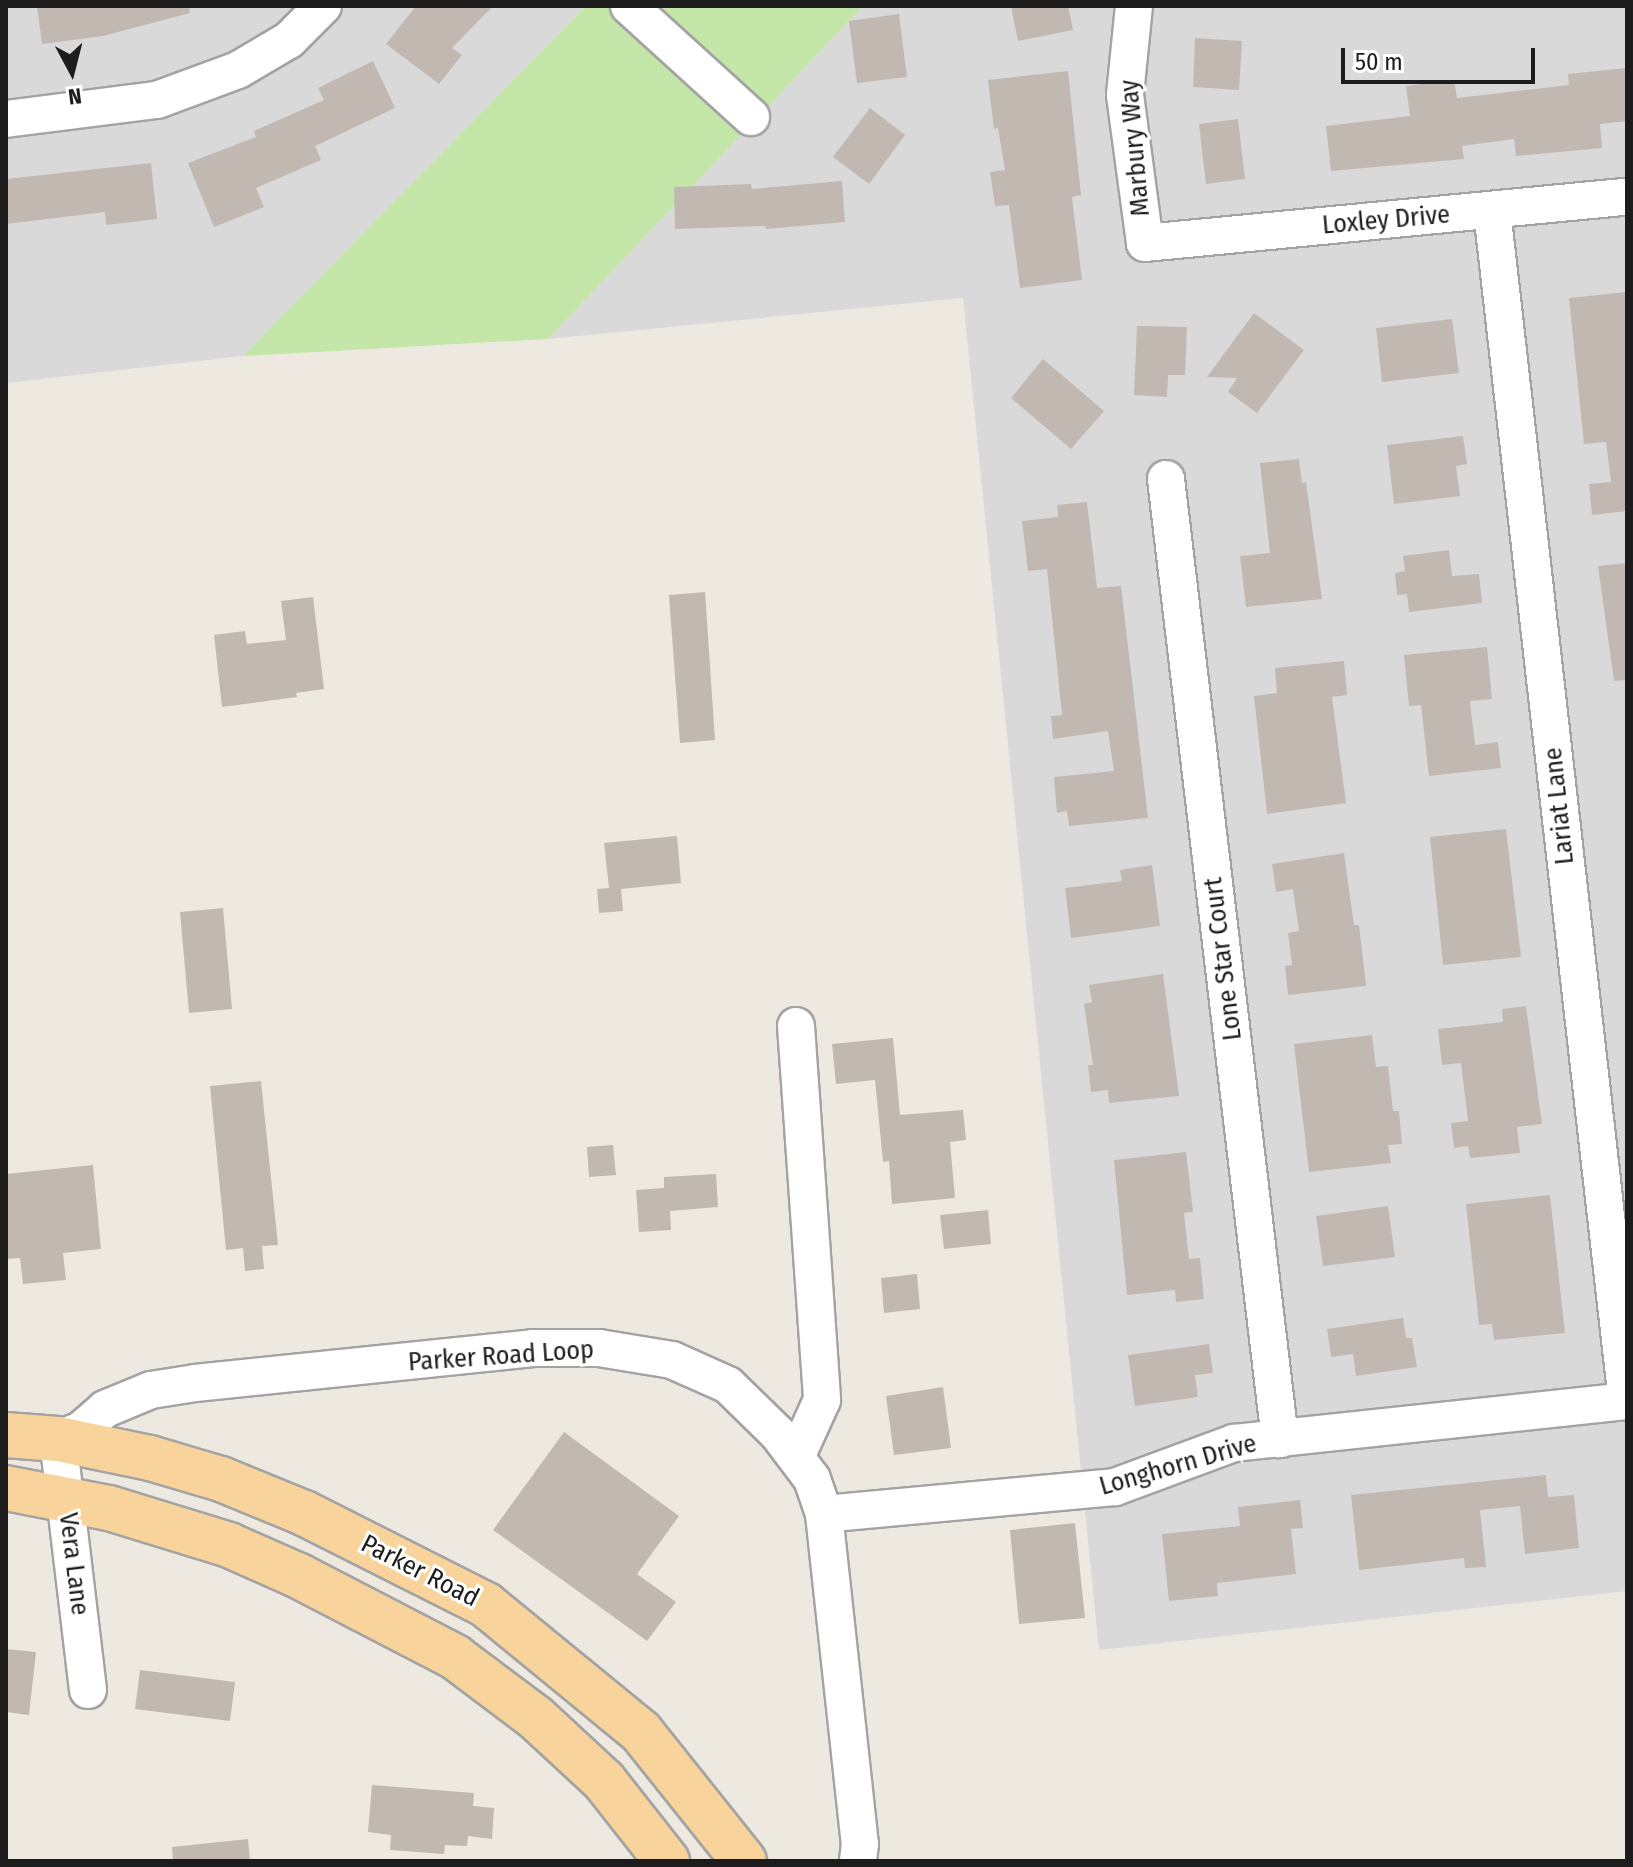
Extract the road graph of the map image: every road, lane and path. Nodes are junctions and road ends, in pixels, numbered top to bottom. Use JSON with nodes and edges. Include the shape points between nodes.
{"nodes":[{"id":1,"x":323,"y":6,"type":"edge"},
{"id":2,"x":629,"y":6,"type":"edge"},
{"id":3,"x":1134,"y":6,"type":"edge"},
{"id":4,"x":751,"y":117,"type":"dead end"},
{"id":5,"x":6,"y":119,"type":"edge"},
{"id":6,"x":1627,"y":197,"type":"edge"},
{"id":7,"x":1492,"y":210,"type":"junction"},
{"id":8,"x":1145,"y":243,"type":"joint"},
{"id":9,"x":1166,"y":479,"type":"dead end"},
{"id":10,"x":796,"y":1026,"type":"dead end"},
{"id":11,"x":1627,"y":1401,"type":"edge"},
{"id":12,"x":6,"y":1435,"type":"edge"},
{"id":13,"x":58,"y":1439,"type":"junction"},
{"id":14,"x":1280,"y":1439,"type":"junction"},
{"id":15,"x":797,"y":1455,"type":"junction"},
{"id":16,"x":6,"y":1488,"type":"edge"},
{"id":17,"x":66,"y":1500,"type":"junction"},
{"id":18,"x":824,"y":1514,"type":"junction"},
{"id":19,"x":88,"y":1690,"type":"dead end"},
{"id":20,"x":667,"y":1861,"type":"edge"},
{"id":21,"x":744,"y":1861,"type":"edge"},
{"id":22,"x":858,"y":1861,"type":"edge"}],
"edges":[{"from":1,"to":5,"type":"street","via":[[289,40],[238,70],[157,100]]},
{"from":2,"to":4,"type":"street"},
{"from":3,"to":8,"type":"street","name":"Marbury Way","via":[[1125,95]]},
{"from":6,"to":7,"type":"street","name":"Loxley Drive"},
{"from":7,"to":8,"type":"street","name":"Loxley Drive"},
{"from":7,"to":11,"type":"street","name":"Lariat Lane"},
{"from":9,"to":14,"type":"street","name":"Lone Star Court"},
{"from":10,"to":15,"type":"street","via":[[822,1400]]},
{"from":11,"to":14,"type":"street","name":"Longhorn Drive"},
{"from":12,"to":13,"type":"main road","name":"Parker Road"},
{"from":13,"to":15,"type":"street","name":"Parker Road Loop","via":[[81,1430],[105,1409],[151,1390],[533,1348],[599,1348],[672,1360],[706,1372],[728,1385]]},
{"from":13,"to":17,"type":"street","name":"Vera Lane"},
{"from":13,"to":21,"type":"main road","name":"Parker Road","via":[[221,1479],[304,1513],[486,1605],[641,1732]]},
{"from":14,"to":18,"type":"street","name":"Longhorn Drive","via":[[1234,1443],[1115,1487]]},
{"from":15,"to":18,"type":"street","name":"Parker Road Loop"},
{"from":16,"to":17,"type":"main road"},
{"from":17,"to":19,"type":"street","name":"Vera Lane"},
{"from":17,"to":20,"type":"main road","via":[[229,1545],[455,1657],[535,1717],[604,1781]]},
{"from":18,"to":22,"type":"street","name":"Parker Road Loop"}]}
